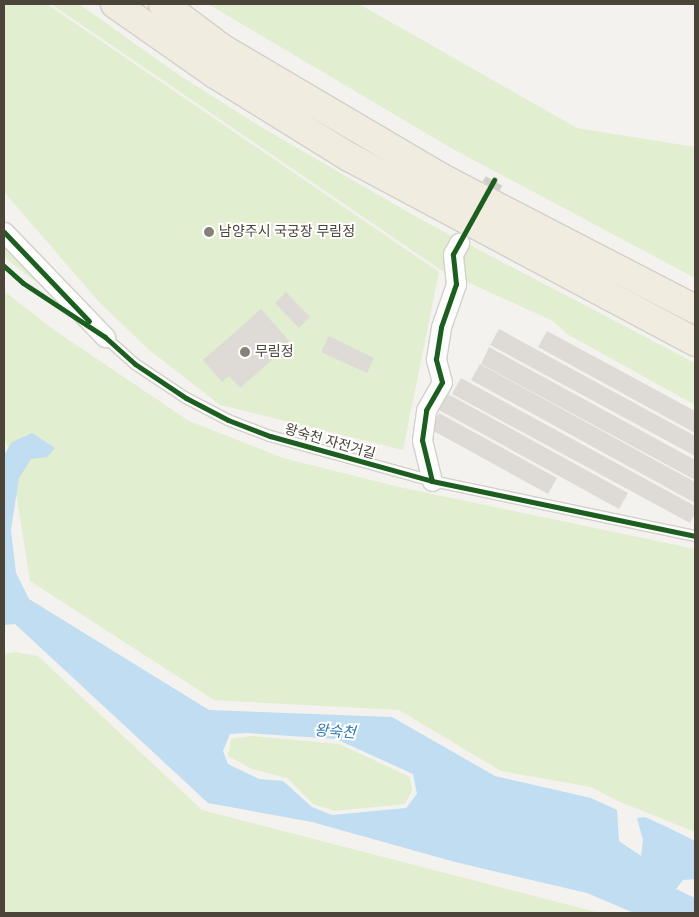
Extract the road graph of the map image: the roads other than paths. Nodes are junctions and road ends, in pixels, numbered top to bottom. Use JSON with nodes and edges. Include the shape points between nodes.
{"nodes":[{"id":1,"x":115,"y":4,"type":"edge"},
{"id":2,"x":163,"y":4,"type":"edge"},
{"id":3,"x":4,"y":232,"type":"edge"},
{"id":4,"x":459,"y":243,"type":"dead end"},
{"id":5,"x":695,"y":309,"type":"edge"},
{"id":6,"x":105,"y":337,"type":"joint"},
{"id":7,"x":695,"y":342,"type":"edge"},
{"id":8,"x":432,"y":482,"type":"junction"},
{"id":9,"x":695,"y":536,"type":"edge"}],
"edges":[{"from":1,"to":7,"type":"highway","via":[[215,74],[349,157]]},
{"from":2,"to":5,"type":"highway","via":[[223,49],[444,179]]},
{"from":3,"to":6,"type":"street"},
{"from":4,"to":8,"type":"street","via":[[453,254],[456,284],[441,327],[436,359],[442,382],[426,410],[422,440]]},
{"from":6,"to":8,"type":"lane","name":"왕숙천 자전거길","via":[[135,364],[186,398],[228,420],[270,436]]},
{"from":8,"to":9,"type":"lane","name":"왕숙천 자전거길"}]}
